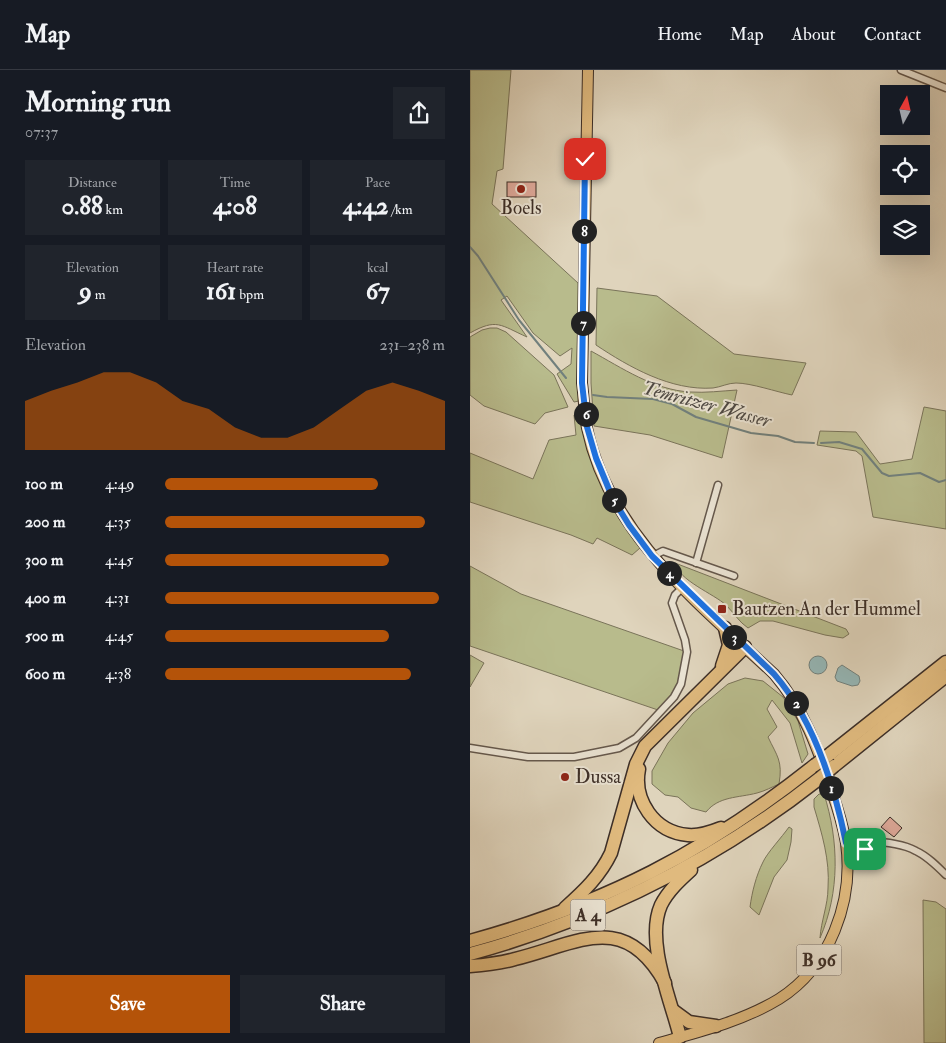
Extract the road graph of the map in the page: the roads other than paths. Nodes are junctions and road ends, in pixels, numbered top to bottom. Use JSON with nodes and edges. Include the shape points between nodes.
{"nodes":[{"id":1,"x":588,"y":70,"type":"edge"},
{"id":2,"x":901,"y":70,"type":"edge"},
{"id":3,"x":946,"y":88,"type":"edge"},
{"id":4,"x":718,"y":485,"type":"dead end"},
{"id":5,"x":652,"y":556,"type":"junction"},
{"id":6,"x":696,"y":562,"type":"junction"},
{"id":7,"x":734,"y":576,"type":"dead end"},
{"id":8,"x":683,"y":587,"type":"junction"},
{"id":9,"x":725,"y":628,"type":"junction"},
{"id":10,"x":745,"y":647,"type":"junction"},
{"id":11,"x":946,"y":662,"type":"edge"},
{"id":12,"x":719,"y":672,"type":"junction"},
{"id":13,"x":946,"y":676,"type":"edge"},
{"id":14,"x":661,"y":732,"type":"junction"},
{"id":15,"x":470,"y":748,"type":"edge"},
{"id":16,"x":818,"y":772,"type":"junction"},
{"id":17,"x":744,"y":818,"type":"junction"},
{"id":18,"x":846,"y":843,"type":"junction"},
{"id":19,"x":871,"y":843,"type":"junction"},
{"id":20,"x":700,"y":861,"type":"junction"},
{"id":21,"x":847,"y":869,"type":"junction"},
{"id":22,"x":946,"y":875,"type":"edge"},
{"id":23,"x":558,"y":914,"type":"junction"},
{"id":24,"x":470,"y":942,"type":"edge"},
{"id":25,"x":470,"y":954,"type":"edge"},
{"id":26,"x":470,"y":966,"type":"edge"},
{"id":27,"x":665,"y":983,"type":"junction"},
{"id":28,"x":674,"y":1010,"type":"junction"},
{"id":29,"x":716,"y":1026,"type":"junction"},
{"id":30,"x":680,"y":1037,"type":"junction"},
{"id":31,"x":659,"y":1043,"type":"edge"}],
"edges":[{"from":1,"to":5,"type":"main road","number":"B 96","via":[[582,374],[587,427],[613,499]]},
{"from":2,"to":3,"type":"street"},
{"from":4,"to":6,"type":"street"},
{"from":5,"to":6,"type":"street","via":[[663,551]]},
{"from":5,"to":8,"type":"main road","number":"B 96"},
{"from":6,"to":7,"type":"street"},
{"from":8,"to":9,"type":"main road","number":"B 96"},
{"from":8,"to":15,"type":"street","via":[[672,603],[686,640],[681,684],[674,697],[628,744],[601,752],[553,758]]},
{"from":9,"to":10,"type":"main road","number":"B 96"},
{"from":9,"to":12,"type":"highway","via":[[729,645]]},
{"from":10,"to":12,"type":"highway"},
{"from":10,"to":18,"type":"main road","number":"B 96","via":[[774,674],[801,711],[825,768]]},
{"from":11,"to":16,"type":"highway","number":"A 4","bridge":true,"via":[[830,754]]},
{"from":12,"to":14,"type":"highway"},
{"from":13,"to":16,"type":"highway","number":"A 4","bridge":true,"via":[[834,766]]},
{"from":14,"to":17,"type":"highway","via":[[644,757],[638,779],[642,803],[653,818],[673,832],[686,835],[710,832]]},
{"from":14,"to":23,"type":"highway","via":[[645,746],[636,764],[605,866],[588,888]]},
{"from":16,"to":17,"type":"highway","number":"A 4"},
{"from":16,"to":20,"type":"highway","number":"A 4","via":[[758,823]]},
{"from":17,"to":23,"type":"highway","number":"A 4","via":[[650,874]]},
{"from":18,"to":19,"type":"street"},
{"from":18,"to":21,"type":"main road","number":"B 96"},
{"from":19,"to":21,"type":"street"},
{"from":19,"to":22,"type":"street","via":[[914,850]]},
{"from":20,"to":25,"type":"highway","number":"A 4","via":[[636,894],[557,927]]},
{"from":20,"to":27,"type":"highway","via":[[666,896],[658,916],[656,941]]},
{"from":21,"to":29,"type":"main road","number":"B 96","via":[[841,914],[812,970],[781,998]]},
{"from":23,"to":24,"type":"highway","number":"A 4"},
{"from":26,"to":27,"type":"highway","via":[[515,960],[583,938],[615,938],[642,951]]},
{"from":27,"to":28,"type":"highway"},
{"from":28,"to":29,"type":"highway","via":[[689,1022]]},
{"from":28,"to":30,"type":"highway"},
{"from":29,"to":30,"type":"main road","number":"B 96"},
{"from":30,"to":31,"type":"main road","number":"B 96"}]}
